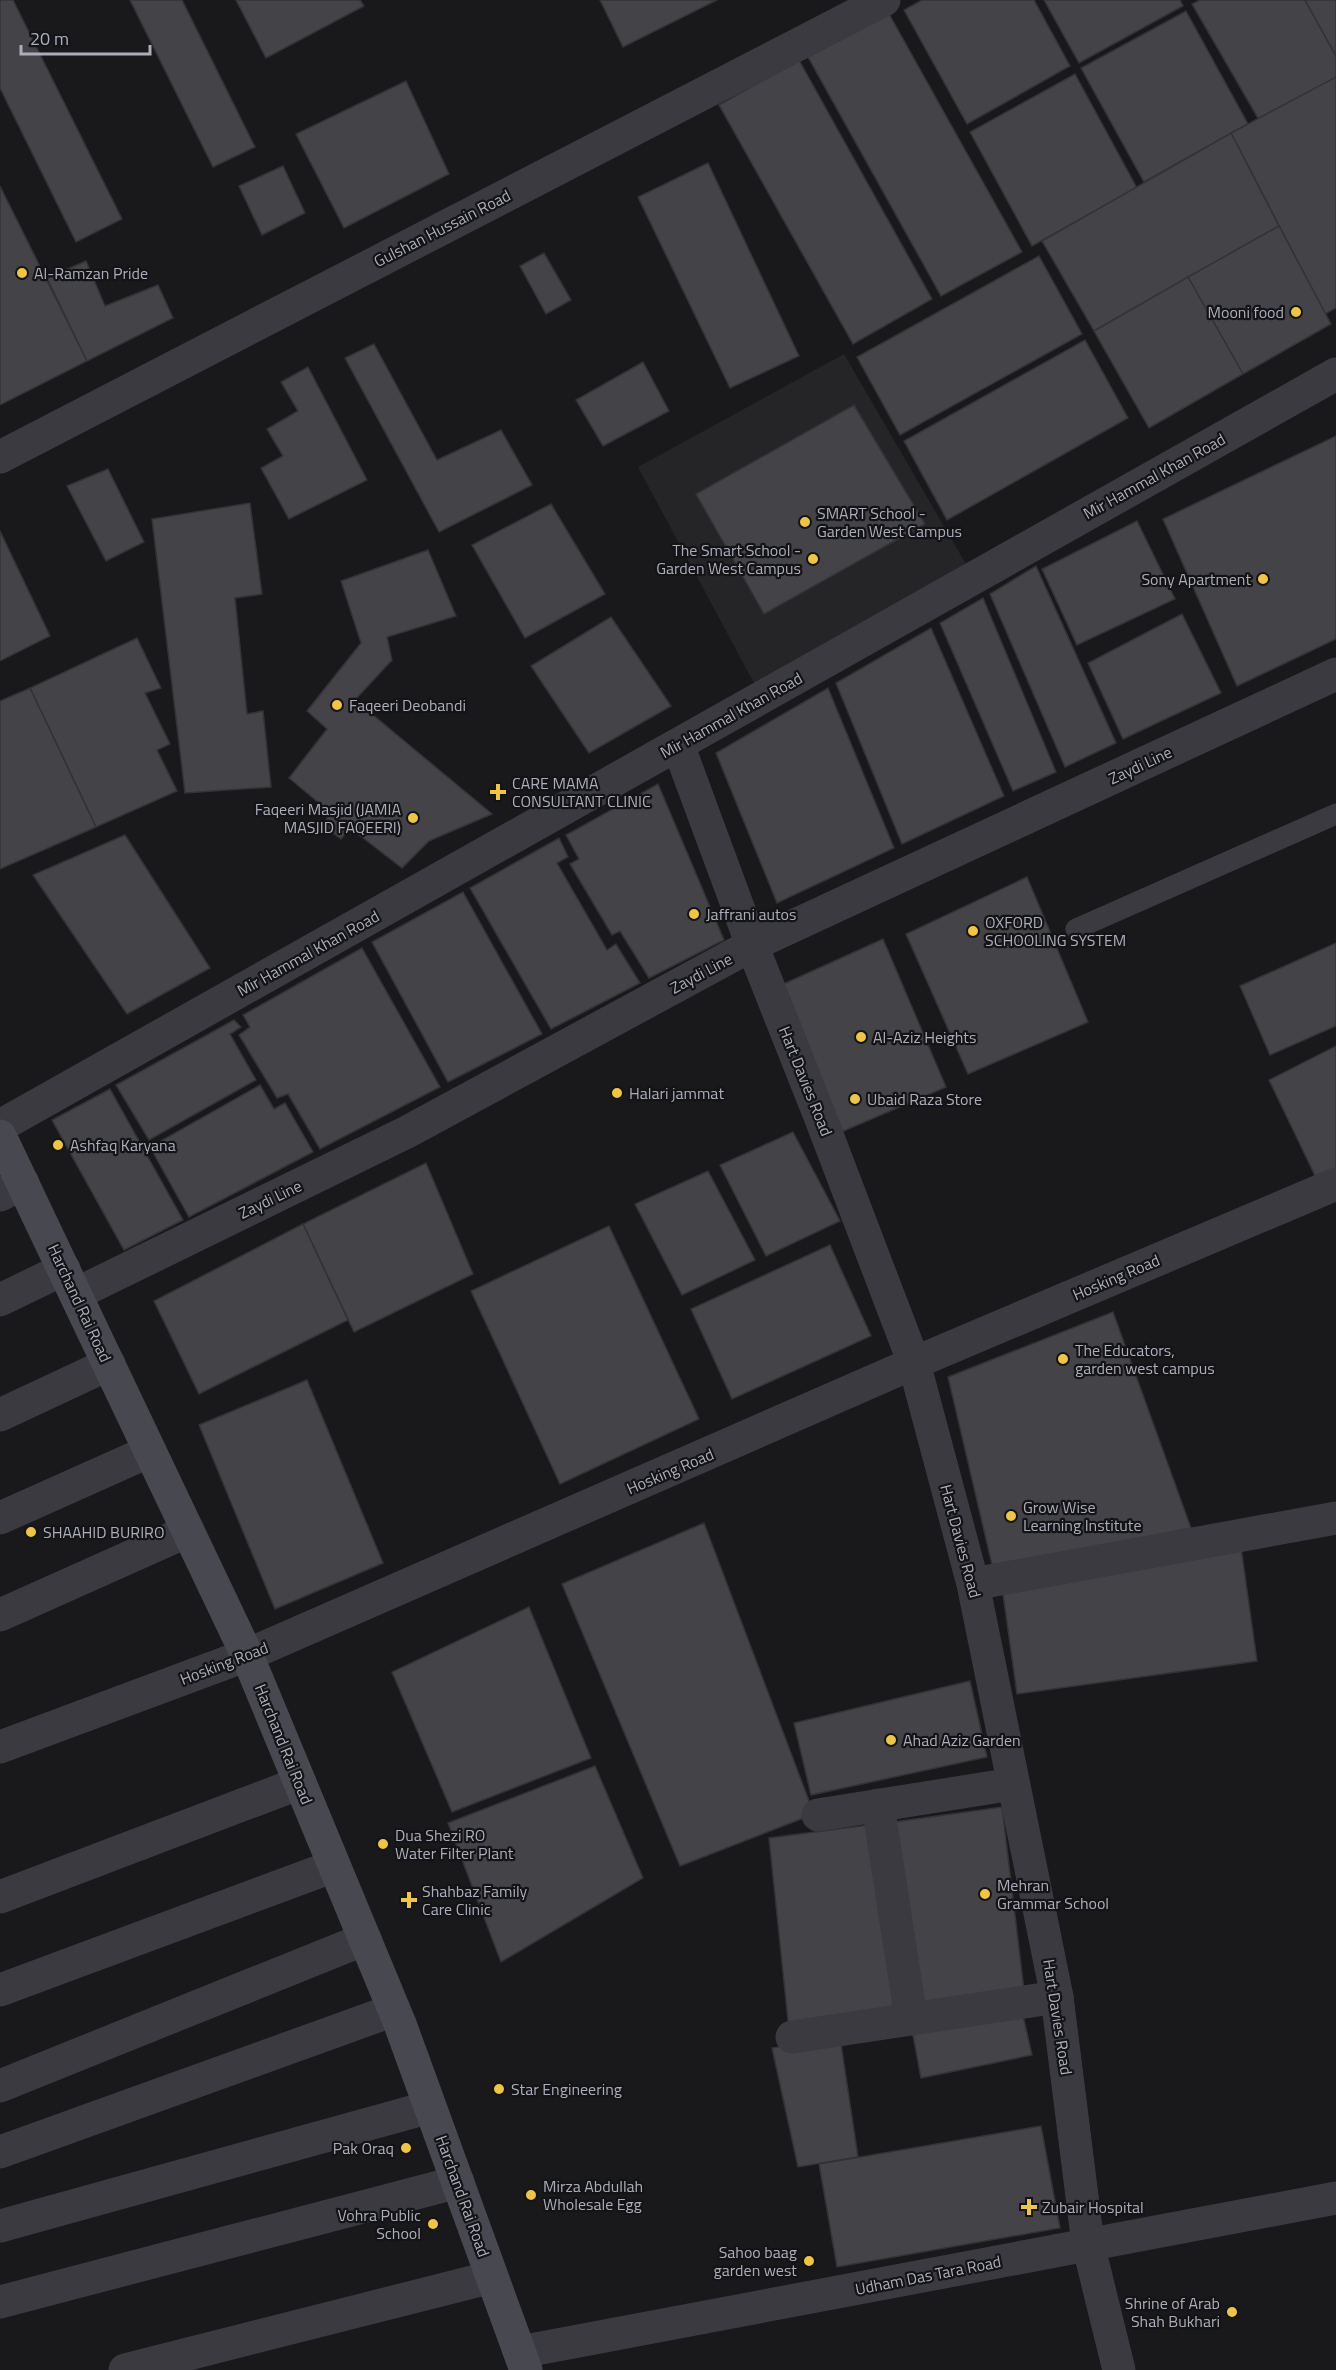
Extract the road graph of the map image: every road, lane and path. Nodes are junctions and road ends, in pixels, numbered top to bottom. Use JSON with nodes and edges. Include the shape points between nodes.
{"nodes":[{"id":1,"x":884,"y":0,"type":"edge"},
{"id":2,"x":1336,"y":374,"type":"edge"},
{"id":3,"x":0,"y":457,"type":"edge"},
{"id":4,"x":1336,"y":674,"type":"edge"},
{"id":5,"x":678,"y":745,"type":"junction"},
{"id":6,"x":1336,"y":814,"type":"edge"},
{"id":7,"x":1076,"y":929,"type":"dead end"},
{"id":8,"x":752,"y":945,"type":"junction"},
{"id":9,"x":0,"y":1126,"type":"edge"},
{"id":10,"x":0,"y":1136,"type":"edge"},
{"id":11,"x":1336,"y":1185,"type":"edge"},
{"id":12,"x":12,"y":1189,"type":"edge"},
{"id":13,"x":70,"y":1282,"type":"junction"},
{"id":14,"x":0,"y":1300,"type":"edge"},
{"id":15,"x":914,"y":1363,"type":"junction"},
{"id":16,"x":109,"y":1364,"type":"junction"},
{"id":17,"x":0,"y":1415,"type":"edge"},
{"id":18,"x":150,"y":1451,"type":"junction"},
{"id":19,"x":0,"y":1518,"type":"edge"},
{"id":20,"x":1336,"y":1518,"type":"edge"},
{"id":21,"x":188,"y":1532,"type":"junction"},
{"id":22,"x":973,"y":1584,"type":"junction"},
{"id":23,"x":0,"y":1615,"type":"edge"},
{"id":24,"x":248,"y":1655,"type":"junction"},
{"id":25,"x":0,"y":1747,"type":"edge"},
{"id":26,"x":300,"y":1783,"type":"junction"},
{"id":27,"x":1013,"y":1784,"type":"junction"},
{"id":28,"x":879,"y":1805,"type":"junction"},
{"id":29,"x":818,"y":1815,"type":"dead end"},
{"id":30,"x":334,"y":1866,"type":"junction"},
{"id":31,"x":0,"y":1897,"type":"edge"},
{"id":32,"x":365,"y":1939,"type":"junction"},
{"id":33,"x":0,"y":1990,"type":"edge"},
{"id":34,"x":1057,"y":1997,"type":"junction"},
{"id":35,"x":394,"y":2010,"type":"junction"},
{"id":36,"x":911,"y":2018,"type":"junction"},
{"id":37,"x":792,"y":2037,"type":"dead end"},
{"id":38,"x":0,"y":2086,"type":"edge"},
{"id":39,"x":430,"y":2107,"type":"junction"},
{"id":40,"x":0,"y":2152,"type":"edge"},
{"id":41,"x":458,"y":2182,"type":"junction"},
{"id":42,"x":1336,"y":2198,"type":"edge"},
{"id":43,"x":0,"y":2226,"type":"edge"},
{"id":44,"x":1088,"y":2244,"type":"junction"},
{"id":45,"x":492,"y":2277,"type":"junction"},
{"id":46,"x":0,"y":2302,"type":"edge"},
{"id":47,"x":523,"y":2361,"type":"edge"},
{"id":48,"x":125,"y":2370,"type":"edge"},
{"id":49,"x":1119,"y":2370,"type":"edge"}],
"edges":[{"from":1,"to":3,"type":"street","name":"Gulshan Hussain Road"},
{"from":2,"to":5,"type":"street","name":"Mir Hammal Khan Road"},
{"from":4,"to":8,"type":"street","name":"Zaydi Line"},
{"from":5,"to":8,"type":"street","name":"Hart Davies Road"},
{"from":5,"to":9,"type":"street","name":"Mir Hammal Khan Road"},
{"from":6,"to":7,"type":"lane"},
{"from":8,"to":13,"type":"street","name":"Zaydi Line","via":[[407,1132]]},
{"from":8,"to":15,"type":"street","name":"Hart Davies Road"},
{"from":10,"to":12,"type":"main road","name":"Harchand Rai Road"},
{"from":11,"to":15,"type":"street","name":"Hosking Road"},
{"from":12,"to":13,"type":"main road","name":"Harchand Rai Road"},
{"from":13,"to":14,"type":"street","name":"Zaydi Line"},
{"from":13,"to":16,"type":"main road","name":"Harchand Rai Road"},
{"from":15,"to":22,"type":"street","name":"Hart Davies Road"},
{"from":15,"to":24,"type":"street","name":"Hosking Road"},
{"from":16,"to":17,"type":"street"},
{"from":16,"to":18,"type":"main road","name":"Harchand Rai Road"},
{"from":18,"to":19,"type":"street"},
{"from":18,"to":21,"type":"main road","name":"Harchand Rai Road"},
{"from":20,"to":22,"type":"street"},
{"from":21,"to":23,"type":"street"},
{"from":21,"to":24,"type":"main road","name":"Harchand Rai Road"},
{"from":22,"to":27,"type":"street","name":"Hart Davies Road"},
{"from":24,"to":25,"type":"street","name":"Hosking Road"},
{"from":24,"to":26,"type":"main road","name":"Harchand Rai Road"},
{"from":26,"to":30,"type":"main road","name":"Harchand Rai Road"},
{"from":26,"to":31,"type":"street"},
{"from":27,"to":28,"type":"street"},
{"from":27,"to":34,"type":"street","name":"Hart Davies Road"},
{"from":28,"to":29,"type":"street"},
{"from":28,"to":36,"type":"street"},
{"from":30,"to":32,"type":"main road","name":"Harchand Rai Road"},
{"from":30,"to":33,"type":"street"},
{"from":32,"to":35,"type":"main road","name":"Harchand Rai Road"},
{"from":32,"to":38,"type":"street"},
{"from":34,"to":36,"type":"street"},
{"from":34,"to":44,"type":"street","name":"Hart Davies Road"},
{"from":35,"to":39,"type":"main road","name":"Harchand Rai Road"},
{"from":35,"to":40,"type":"street"},
{"from":36,"to":37,"type":"street"},
{"from":39,"to":41,"type":"main road","name":"Harchand Rai Road"},
{"from":39,"to":43,"type":"street"},
{"from":41,"to":45,"type":"main road","name":"Harchand Rai Road"},
{"from":41,"to":46,"type":"street"},
{"from":42,"to":44,"type":"street","name":"Udham Das Tara Road"},
{"from":44,"to":47,"type":"street","name":"Udham Das Tara Road"},
{"from":44,"to":49,"type":"street","name":"Hart Davies Road"},
{"from":45,"to":47,"type":"main road","name":"Harchand Rai Road"},
{"from":45,"to":48,"type":"street"}]}
